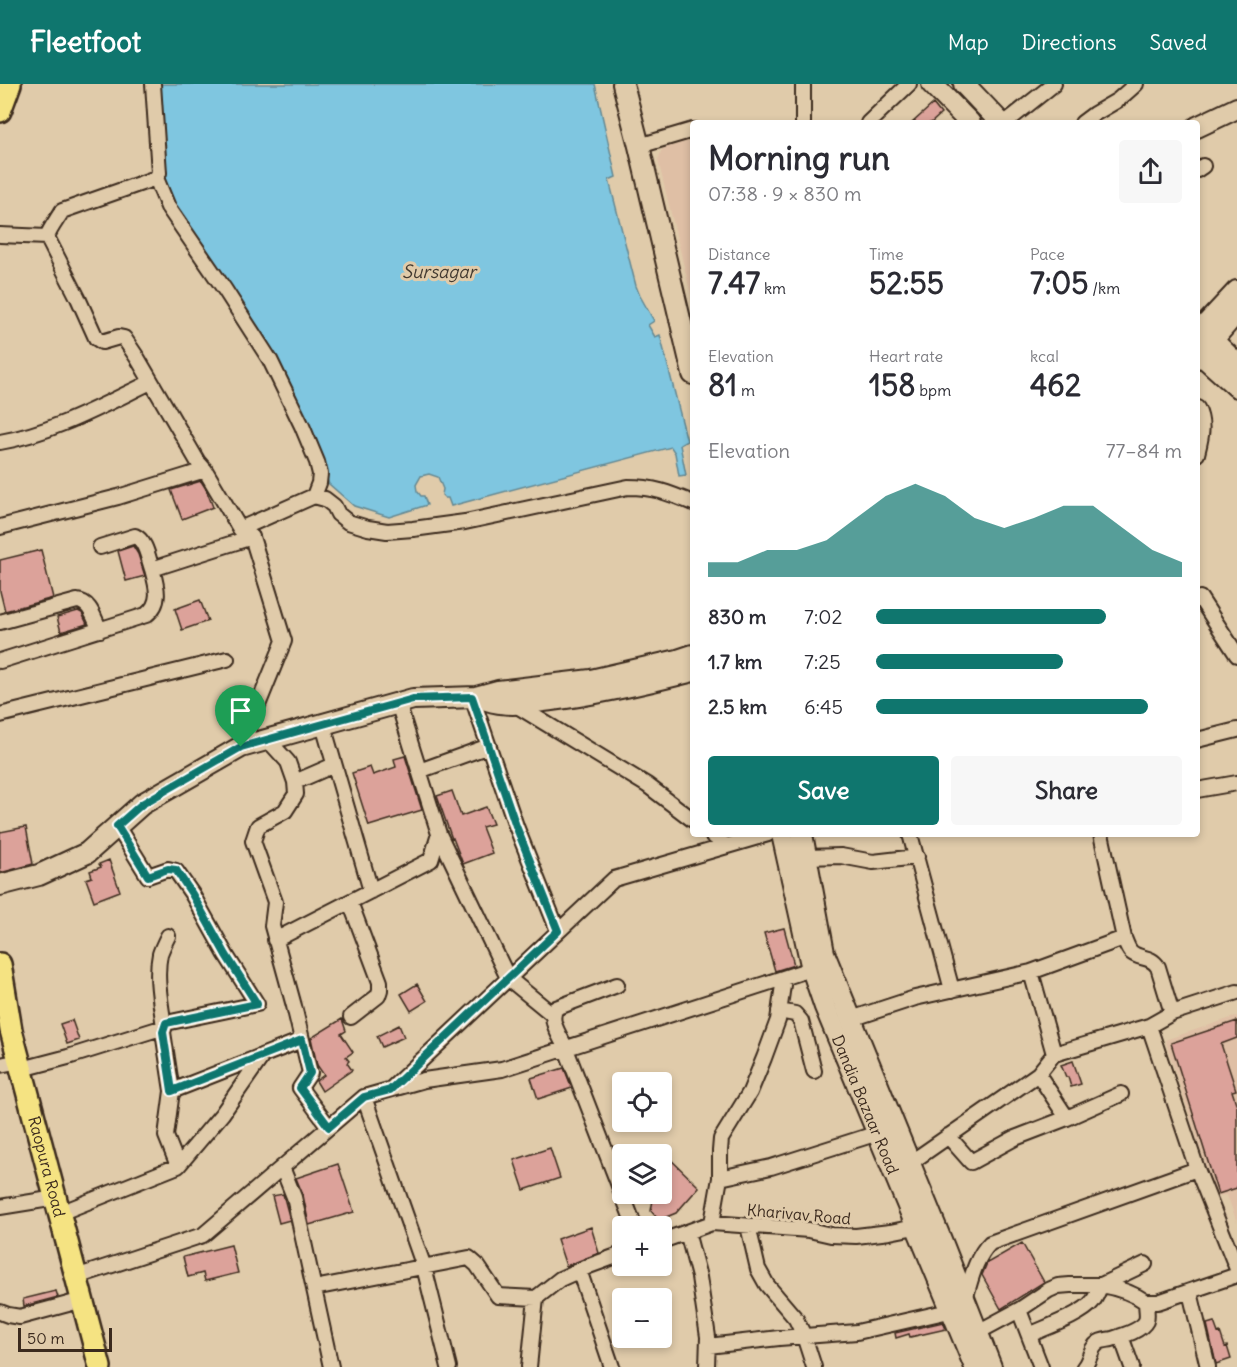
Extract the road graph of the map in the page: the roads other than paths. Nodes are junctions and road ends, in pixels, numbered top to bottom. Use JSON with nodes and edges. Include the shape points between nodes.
{"nodes":[{"id":1,"x":10,"y":84,"type":"edge"},
{"id":2,"x":153,"y":84,"type":"edge"},
{"id":3,"x":622,"y":84,"type":"edge"},
{"id":4,"x":803,"y":84,"type":"edge"},
{"id":5,"x":909,"y":84,"type":"edge"},
{"id":6,"x":932,"y":84,"type":"edge"},
{"id":7,"x":964,"y":84,"type":"edge"},
{"id":8,"x":1054,"y":84,"type":"edge"},
{"id":9,"x":1136,"y":84,"type":"edge"},
{"id":10,"x":1237,"y":108,"type":"edge"},
{"id":11,"x":0,"y":111,"type":"edge"},
{"id":12,"x":802,"y":120,"type":"edge"},
{"id":13,"x":871,"y":120,"type":"edge"},
{"id":14,"x":967,"y":120,"type":"edge"},
{"id":15,"x":1000,"y":120,"type":"edge"},
{"id":16,"x":1007,"y":120,"type":"edge"},
{"id":17,"x":1086,"y":120,"type":"edge"},
{"id":18,"x":1200,"y":126,"type":"edge"},
{"id":19,"x":690,"y":131,"type":"edge"},
{"id":20,"x":639,"y":146,"type":"junction"},
{"id":21,"x":156,"y":178,"type":"junction"},
{"id":22,"x":0,"y":235,"type":"edge"},
{"id":23,"x":47,"y":237,"type":"junction"},
{"id":24,"x":1237,"y":291,"type":"edge"},
{"id":25,"x":1237,"y":312,"type":"edge"},
{"id":26,"x":689,"y":342,"type":"edge"},
{"id":27,"x":1200,"y":342,"type":"edge"},
{"id":28,"x":1237,"y":364,"type":"edge"},
{"id":29,"x":152,"y":382,"type":"junction"},
{"id":30,"x":1237,"y":387,"type":"edge"},
{"id":31,"x":1200,"y":415,"type":"edge"},
{"id":32,"x":0,"y":442,"type":"edge"},
{"id":33,"x":1200,"y":443,"type":"edge"},
{"id":34,"x":205,"y":470,"type":"junction"},
{"id":35,"x":314,"y":496,"type":"junction"},
{"id":36,"x":690,"y":502,"type":"edge"},
{"id":37,"x":0,"y":527,"type":"edge"},
{"id":38,"x":240,"y":529,"type":"junction"},
{"id":39,"x":252,"y":537,"type":"junction"},
{"id":40,"x":100,"y":547,"type":"dead end"},
{"id":41,"x":152,"y":569,"type":"junction"},
{"id":42,"x":1200,"y":598,"type":"edge"},
{"id":43,"x":0,"y":622,"type":"edge"},
{"id":44,"x":100,"y":630,"type":"junction"},
{"id":45,"x":690,"y":656,"type":"edge"},
{"id":46,"x":1237,"y":656,"type":"edge"},
{"id":47,"x":227,"y":659,"type":"dead end"},
{"id":48,"x":0,"y":661,"type":"edge"},
{"id":49,"x":690,"y":672,"type":"edge"},
{"id":50,"x":474,"y":697,"type":"junction"},
{"id":51,"x":512,"y":697,"type":"junction"},
{"id":52,"x":398,"y":703,"type":"junction"},
{"id":53,"x":0,"y":715,"type":"edge"},
{"id":54,"x":322,"y":724,"type":"junction"},
{"id":55,"x":1237,"y":730,"type":"edge"},
{"id":56,"x":1200,"y":739,"type":"edge"},
{"id":57,"x":268,"y":740,"type":"junction"},
{"id":58,"x":489,"y":746,"type":"junction"},
{"id":59,"x":241,"y":747,"type":"junction"},
{"id":60,"x":334,"y":765,"type":"junction"},
{"id":61,"x":419,"y":771,"type":"junction"},
{"id":62,"x":295,"y":782,"type":"junction"},
{"id":63,"x":1237,"y":783,"type":"edge"},
{"id":64,"x":1200,"y":789,"type":"edge"},
{"id":65,"x":690,"y":818,"type":"edge"},
{"id":66,"x":117,"y":826,"type":"junction"},
{"id":67,"x":439,"y":834,"type":"junction"},
{"id":68,"x":715,"y":837,"type":"edge"},
{"id":69,"x":758,"y":837,"type":"edge"},
{"id":70,"x":783,"y":837,"type":"edge"},
{"id":71,"x":802,"y":837,"type":"edge"},
{"id":72,"x":911,"y":837,"type":"edge"},
{"id":73,"x":1102,"y":837,"type":"edge"},
{"id":74,"x":726,"y":846,"type":"junction"},
{"id":75,"x":806,"y":857,"type":"junction"},
{"id":76,"x":916,"y":857,"type":"junction"},
{"id":77,"x":0,"y":885,"type":"edge"},
{"id":78,"x":371,"y":891,"type":"junction"},
{"id":79,"x":350,"y":902,"type":"junction"},
{"id":80,"x":558,"y":931,"type":"junction"},
{"id":81,"x":168,"y":936,"type":"dead end"},
{"id":82,"x":1124,"y":938,"type":"junction"},
{"id":83,"x":275,"y":940,"type":"junction"},
{"id":84,"x":0,"y":964,"type":"edge"},
{"id":85,"x":820,"y":967,"type":"junction"},
{"id":86,"x":1031,"y":972,"type":"junction"},
{"id":87,"x":508,"y":978,"type":"junction"},
{"id":88,"x":784,"y":978,"type":"junction"},
{"id":89,"x":617,"y":985,"type":"dead end"},
{"id":90,"x":952,"y":990,"type":"junction"},
{"id":91,"x":1237,"y":992,"type":"edge"},
{"id":92,"x":779,"y":1011,"type":"junction"},
{"id":93,"x":1172,"y":1013,"type":"junction"},
{"id":94,"x":552,"y":1014,"type":"junction"},
{"id":95,"x":351,"y":1017,"type":"dead end"},
{"id":96,"x":850,"y":1019,"type":"junction"},
{"id":97,"x":1149,"y":1026,"type":"junction"},
{"id":98,"x":164,"y":1027,"type":"junction"},
{"id":99,"x":302,"y":1040,"type":"junction"},
{"id":100,"x":566,"y":1049,"type":"junction"},
{"id":101,"x":1054,"y":1053,"type":"junction"},
{"id":102,"x":263,"y":1055,"type":"junction"},
{"id":103,"x":14,"y":1065,"type":"edge"},
{"id":104,"x":814,"y":1071,"type":"dead end"},
{"id":105,"x":1038,"y":1074,"type":"junction"},
{"id":106,"x":390,"y":1090,"type":"junction"},
{"id":107,"x":172,"y":1091,"type":"junction"},
{"id":108,"x":1121,"y":1094,"type":"dead end"},
{"id":109,"x":364,"y":1097,"type":"junction"},
{"id":110,"x":1066,"y":1118,"type":"junction"},
{"id":111,"x":329,"y":1127,"type":"junction"},
{"id":112,"x":878,"y":1133,"type":"junction"},
{"id":113,"x":948,"y":1136,"type":"junction"},
{"id":114,"x":910,"y":1163,"type":"junction"},
{"id":115,"x":178,"y":1166,"type":"junction"},
{"id":116,"x":282,"y":1167,"type":"junction"},
{"id":117,"x":1197,"y":1169,"type":"junction"},
{"id":118,"x":720,"y":1178,"type":"junction"},
{"id":119,"x":58,"y":1205,"type":"junction"},
{"id":120,"x":0,"y":1207,"type":"edge"},
{"id":121,"x":630,"y":1216,"type":"edge"},
{"id":122,"x":712,"y":1223,"type":"junction"},
{"id":123,"x":926,"y":1225,"type":"junction"},
{"id":124,"x":748,"y":1226,"type":"junction"},
{"id":125,"x":687,"y":1232,"type":"junction"},
{"id":126,"x":672,"y":1237,"type":"edge"},
{"id":127,"x":612,"y":1258,"type":"edge"},
{"id":128,"x":1145,"y":1264,"type":"dead end"},
{"id":129,"x":424,"y":1267,"type":"junction"},
{"id":130,"x":1237,"y":1269,"type":"edge"},
{"id":131,"x":579,"y":1270,"type":"junction"},
{"id":132,"x":1237,"y":1275,"type":"edge"},
{"id":133,"x":76,"y":1277,"type":"junction"},
{"id":134,"x":1101,"y":1285,"type":"junction"},
{"id":135,"x":314,"y":1288,"type":"junction"},
{"id":136,"x":1190,"y":1292,"type":"junction"},
{"id":137,"x":536,"y":1298,"type":"junction"},
{"id":138,"x":83,"y":1300,"type":"junction"},
{"id":139,"x":1146,"y":1302,"type":"junction"},
{"id":140,"x":961,"y":1305,"type":"junction"},
{"id":141,"x":1019,"y":1310,"type":"junction"},
{"id":142,"x":0,"y":1312,"type":"edge"},
{"id":143,"x":978,"y":1332,"type":"junction"},
{"id":144,"x":1029,"y":1335,"type":"junction"},
{"id":145,"x":804,"y":1336,"type":"junction"},
{"id":146,"x":1121,"y":1336,"type":"junction"},
{"id":147,"x":708,"y":1346,"type":"junction"},
{"id":148,"x":100,"y":1367,"type":"edge"},
{"id":149,"x":331,"y":1367,"type":"edge"},
{"id":150,"x":449,"y":1367,"type":"edge"},
{"id":151,"x":529,"y":1367,"type":"edge"},
{"id":152,"x":612,"y":1367,"type":"edge"},
{"id":153,"x":707,"y":1367,"type":"edge"},
{"id":154,"x":814,"y":1367,"type":"edge"},
{"id":155,"x":975,"y":1367,"type":"edge"},
{"id":156,"x":991,"y":1367,"type":"edge"},
{"id":157,"x":1041,"y":1367,"type":"edge"},
{"id":158,"x":1083,"y":1367,"type":"edge"},
{"id":159,"x":1132,"y":1367,"type":"edge"},
{"id":160,"x":1208,"y":1367,"type":"edge"}],
"edges":[{"from":1,"to":11,"type":"main road"},
{"from":2,"to":21,"type":"street","via":[[159,173]]},
{"from":3,"to":20,"type":"street"},
{"from":4,"to":12,"type":"street"},
{"from":5,"to":13,"type":"street"},
{"from":6,"to":14,"type":"street"},
{"from":7,"to":15,"type":"street"},
{"from":8,"to":16,"type":"street"},
{"from":9,"to":17,"type":"street"},
{"from":10,"to":18,"type":"street"},
{"from":19,"to":20,"type":"street"},
{"from":20,"to":26,"type":"street"},
{"from":21,"to":23,"type":"street","via":[[62,211]]},
{"from":21,"to":35,"type":"street","via":[[168,207],[270,360],[317,462],[320,474]]},
{"from":22,"to":23,"type":"street"},
{"from":23,"to":29,"type":"street","via":[[96,338],[102,342],[124,338]]},
{"from":24,"to":27,"type":"street"},
{"from":25,"to":27,"type":"street"},
{"from":27,"to":28,"type":"street"},
{"from":27,"to":30,"type":"street"},
{"from":29,"to":32,"type":"street","via":[[40,432]]},
{"from":29,"to":34,"type":"street"},
{"from":31,"to":33,"type":"street"},
{"from":34,"to":37,"type":"street"},
{"from":34,"to":38,"type":"street"},
{"from":35,"to":36,"type":"street","via":[[325,499],[348,522],[387,531],[465,522],[628,487],[664,491]]},
{"from":35,"to":38,"type":"street"},
{"from":38,"to":39,"type":"street"},
{"from":39,"to":41,"type":"street"},
{"from":39,"to":59,"type":"street","via":[[284,641]]},
{"from":40,"to":41,"type":"street","via":[[135,536],[140,538]]},
{"from":41,"to":44,"type":"street","via":[[156,606],[146,615]]},
{"from":42,"to":46,"type":"street"},
{"from":43,"to":44,"type":"street","via":[[83,601]]},
{"from":44,"to":48,"type":"street"},
{"from":45,"to":51,"type":"street"},
{"from":47,"to":53,"type":"street"},
{"from":49,"to":51,"type":"street","via":[[589,696],[530,703]]},
{"from":50,"to":51,"type":"street","via":[[498,704]]},
{"from":50,"to":52,"type":"street"},
{"from":50,"to":58,"type":"street"},
{"from":51,"to":65,"type":"street"},
{"from":52,"to":54,"type":"street"},
{"from":52,"to":61,"type":"street"},
{"from":54,"to":57,"type":"street"},
{"from":54,"to":60,"type":"street"},
{"from":55,"to":56,"type":"street"},
{"from":57,"to":59,"type":"street"},
{"from":57,"to":62,"type":"street","via":[[288,762]]},
{"from":58,"to":61,"type":"street"},
{"from":58,"to":80,"type":"street"},
{"from":59,"to":66,"type":"street","via":[[142,804]]},
{"from":60,"to":62,"type":"street"},
{"from":60,"to":78,"type":"street"},
{"from":61,"to":67,"type":"street"},
{"from":62,"to":83,"type":"street","via":[[296,794],[285,811],[258,826],[253,841],[275,902]]},
{"from":63,"to":64,"type":"street"},
{"from":66,"to":77,"type":"street","via":[[87,853],[39,875]]},
{"from":66,"to":98,"type":"street","via":[[148,876],[176,870],[257,1004],[166,1023]]},
{"from":67,"to":78,"type":"street","via":[[431,860]]},
{"from":67,"to":87,"type":"street"},
{"from":68,"to":74,"type":"street"},
{"from":69,"to":74,"type":"street"},
{"from":70,"to":85,"type":"street","name":"Dandia Bazaar Road"},
{"from":71,"to":75,"type":"street","name":"Dandia Bazaar Road"},
{"from":72,"to":76,"type":"street"},
{"from":73,"to":82,"type":"street"},
{"from":74,"to":80,"type":"street","via":[[614,879]]},
{"from":75,"to":76,"type":"street","via":[[841,856],[873,862]]},
{"from":75,"to":85,"type":"street","name":"Dandia Bazaar Road","via":[[824,953]]},
{"from":76,"to":90,"type":"street"},
{"from":78,"to":79,"type":"street"},
{"from":79,"to":83,"type":"street"},
{"from":79,"to":95,"type":"street","via":[[380,982],[378,996]]},
{"from":80,"to":87,"type":"street"},
{"from":81,"to":98,"type":"street","via":[[160,953],[158,971]]},
{"from":82,"to":86,"type":"street"},
{"from":82,"to":93,"type":"street","via":[[1129,951],[1154,961],[1158,967]]},
{"from":83,"to":99,"type":"street"},
{"from":84,"to":103,"type":"main road","name":"Raopura Road"},
{"from":85,"to":88,"type":"street"},
{"from":85,"to":96,"type":"street","name":"Dandia Bazaar Road"},
{"from":85,"to":112,"type":"street","name":"Dandia Bazaar Road","via":[[825,1007]]},
{"from":86,"to":90,"type":"street"},
{"from":86,"to":101,"type":"street"},
{"from":87,"to":94,"type":"street"},
{"from":87,"to":106,"type":"street"},
{"from":88,"to":92,"type":"street"},
{"from":88,"to":100,"type":"street"},
{"from":89,"to":94,"type":"street","via":[[556,1008]]},
{"from":90,"to":96,"type":"street"},
{"from":91,"to":93,"type":"street"},
{"from":92,"to":104,"type":"street","via":[[795,1014],[801,1021]]},
{"from":92,"to":118,"type":"street","via":[[750,1092],[721,1139]]},
{"from":93,"to":97,"type":"street"},
{"from":94,"to":100,"type":"street"},
{"from":96,"to":114,"type":"street","name":"Dandia Bazaar Road"},
{"from":97,"to":101,"type":"street"},
{"from":97,"to":117,"type":"street"},
{"from":98,"to":103,"type":"street","via":[[68,1057]]},
{"from":98,"to":107,"type":"street"},
{"from":99,"to":102,"type":"street"},
{"from":99,"to":111,"type":"street","via":[[310,1073],[300,1088]]},
{"from":100,"to":106,"type":"street","via":[[502,1069],[424,1080]]},
{"from":100,"to":121,"type":"street"},
{"from":101,"to":105,"type":"street"},
{"from":102,"to":107,"type":"street"},
{"from":102,"to":115,"type":"street","via":[[222,1114]]},
{"from":103,"to":119,"type":"main road","name":"Raopura Road"},
{"from":105,"to":110,"type":"street"},
{"from":105,"to":113,"type":"street"},
{"from":106,"to":109,"type":"street"},
{"from":107,"to":115,"type":"street","via":[[166,1136]]},
{"from":108,"to":110,"type":"street"},
{"from":109,"to":111,"type":"street"},
{"from":109,"to":129,"type":"street"},
{"from":110,"to":113,"type":"street","via":[[1015,1138],[971,1162]]},
{"from":111,"to":116,"type":"street"},
{"from":112,"to":118,"type":"street","via":[[771,1167]]},
{"from":112,"to":123,"type":"street","name":"Dandia Bazaar Road"},
{"from":113,"to":114,"type":"street"},
{"from":114,"to":123,"type":"street","name":"Dandia Bazaar Road"},
{"from":115,"to":119,"type":"street"},
{"from":116,"to":133,"type":"street","via":[[203,1235]]},
{"from":116,"to":135,"type":"street","via":[[294,1197]]},
{"from":117,"to":130,"type":"street"},
{"from":117,"to":140,"type":"street","via":[[990,1244],[978,1260]]},
{"from":118,"to":122,"type":"street"},
{"from":119,"to":120,"type":"street"},
{"from":119,"to":133,"type":"main road","name":"Raopura Road"},
{"from":122,"to":124,"type":"street","name":"Kharivav Road"},
{"from":122,"to":125,"type":"street","name":"Kharivav Road"},
{"from":123,"to":124,"type":"street","name":"Kharivav Road","via":[[856,1236]]},
{"from":123,"to":140,"type":"street","name":"Dandia Bazaar Road"},
{"from":124,"to":145,"type":"street","via":[[758,1269],[796,1319]]},
{"from":125,"to":126,"type":"street","name":"Kharivav Road"},
{"from":125,"to":147,"type":"street","via":[[699,1277]]},
{"from":127,"to":131,"type":"street"},
{"from":128,"to":134,"type":"street"},
{"from":129,"to":135,"type":"street"},
{"from":129,"to":137,"type":"street","via":[[469,1258],[498,1296]]},
{"from":129,"to":150,"type":"street"},
{"from":131,"to":137,"type":"street"},
{"from":131,"to":152,"type":"street"},
{"from":132,"to":136,"type":"street"},
{"from":133,"to":138,"type":"main road","name":"Raopura Road"},
{"from":134,"to":139,"type":"street","via":[[1119,1288]]},
{"from":134,"to":141,"type":"street","via":[[1058,1286]]},
{"from":134,"to":144,"type":"street","via":[[1087,1307]]},
{"from":135,"to":149,"type":"street"},
{"from":136,"to":139,"type":"street"},
{"from":136,"to":160,"type":"street"},
{"from":137,"to":151,"type":"street"},
{"from":138,"to":142,"type":"street","via":[[21,1317]]},
{"from":138,"to":148,"type":"main road","name":"Raopura Road"},
{"from":139,"to":146,"type":"street","via":[[1145,1322]]},
{"from":140,"to":143,"type":"street","name":"Dandia Bazaar Road"},
{"from":140,"to":145,"type":"street","via":[[857,1332]]},
{"from":140,"to":155,"type":"street","name":"Dandia Bazaar Road"},
{"from":141,"to":143,"type":"street"},
{"from":141,"to":144,"type":"street"},
{"from":143,"to":156,"type":"street","name":"Dandia Bazaar Road"},
{"from":144,"to":157,"type":"street"},
{"from":145,"to":147,"type":"street"},
{"from":145,"to":154,"type":"street"},
{"from":146,"to":158,"type":"street","via":[[1098,1343]]},
{"from":146,"to":159,"type":"street"},
{"from":147,"to":153,"type":"street"}]}
